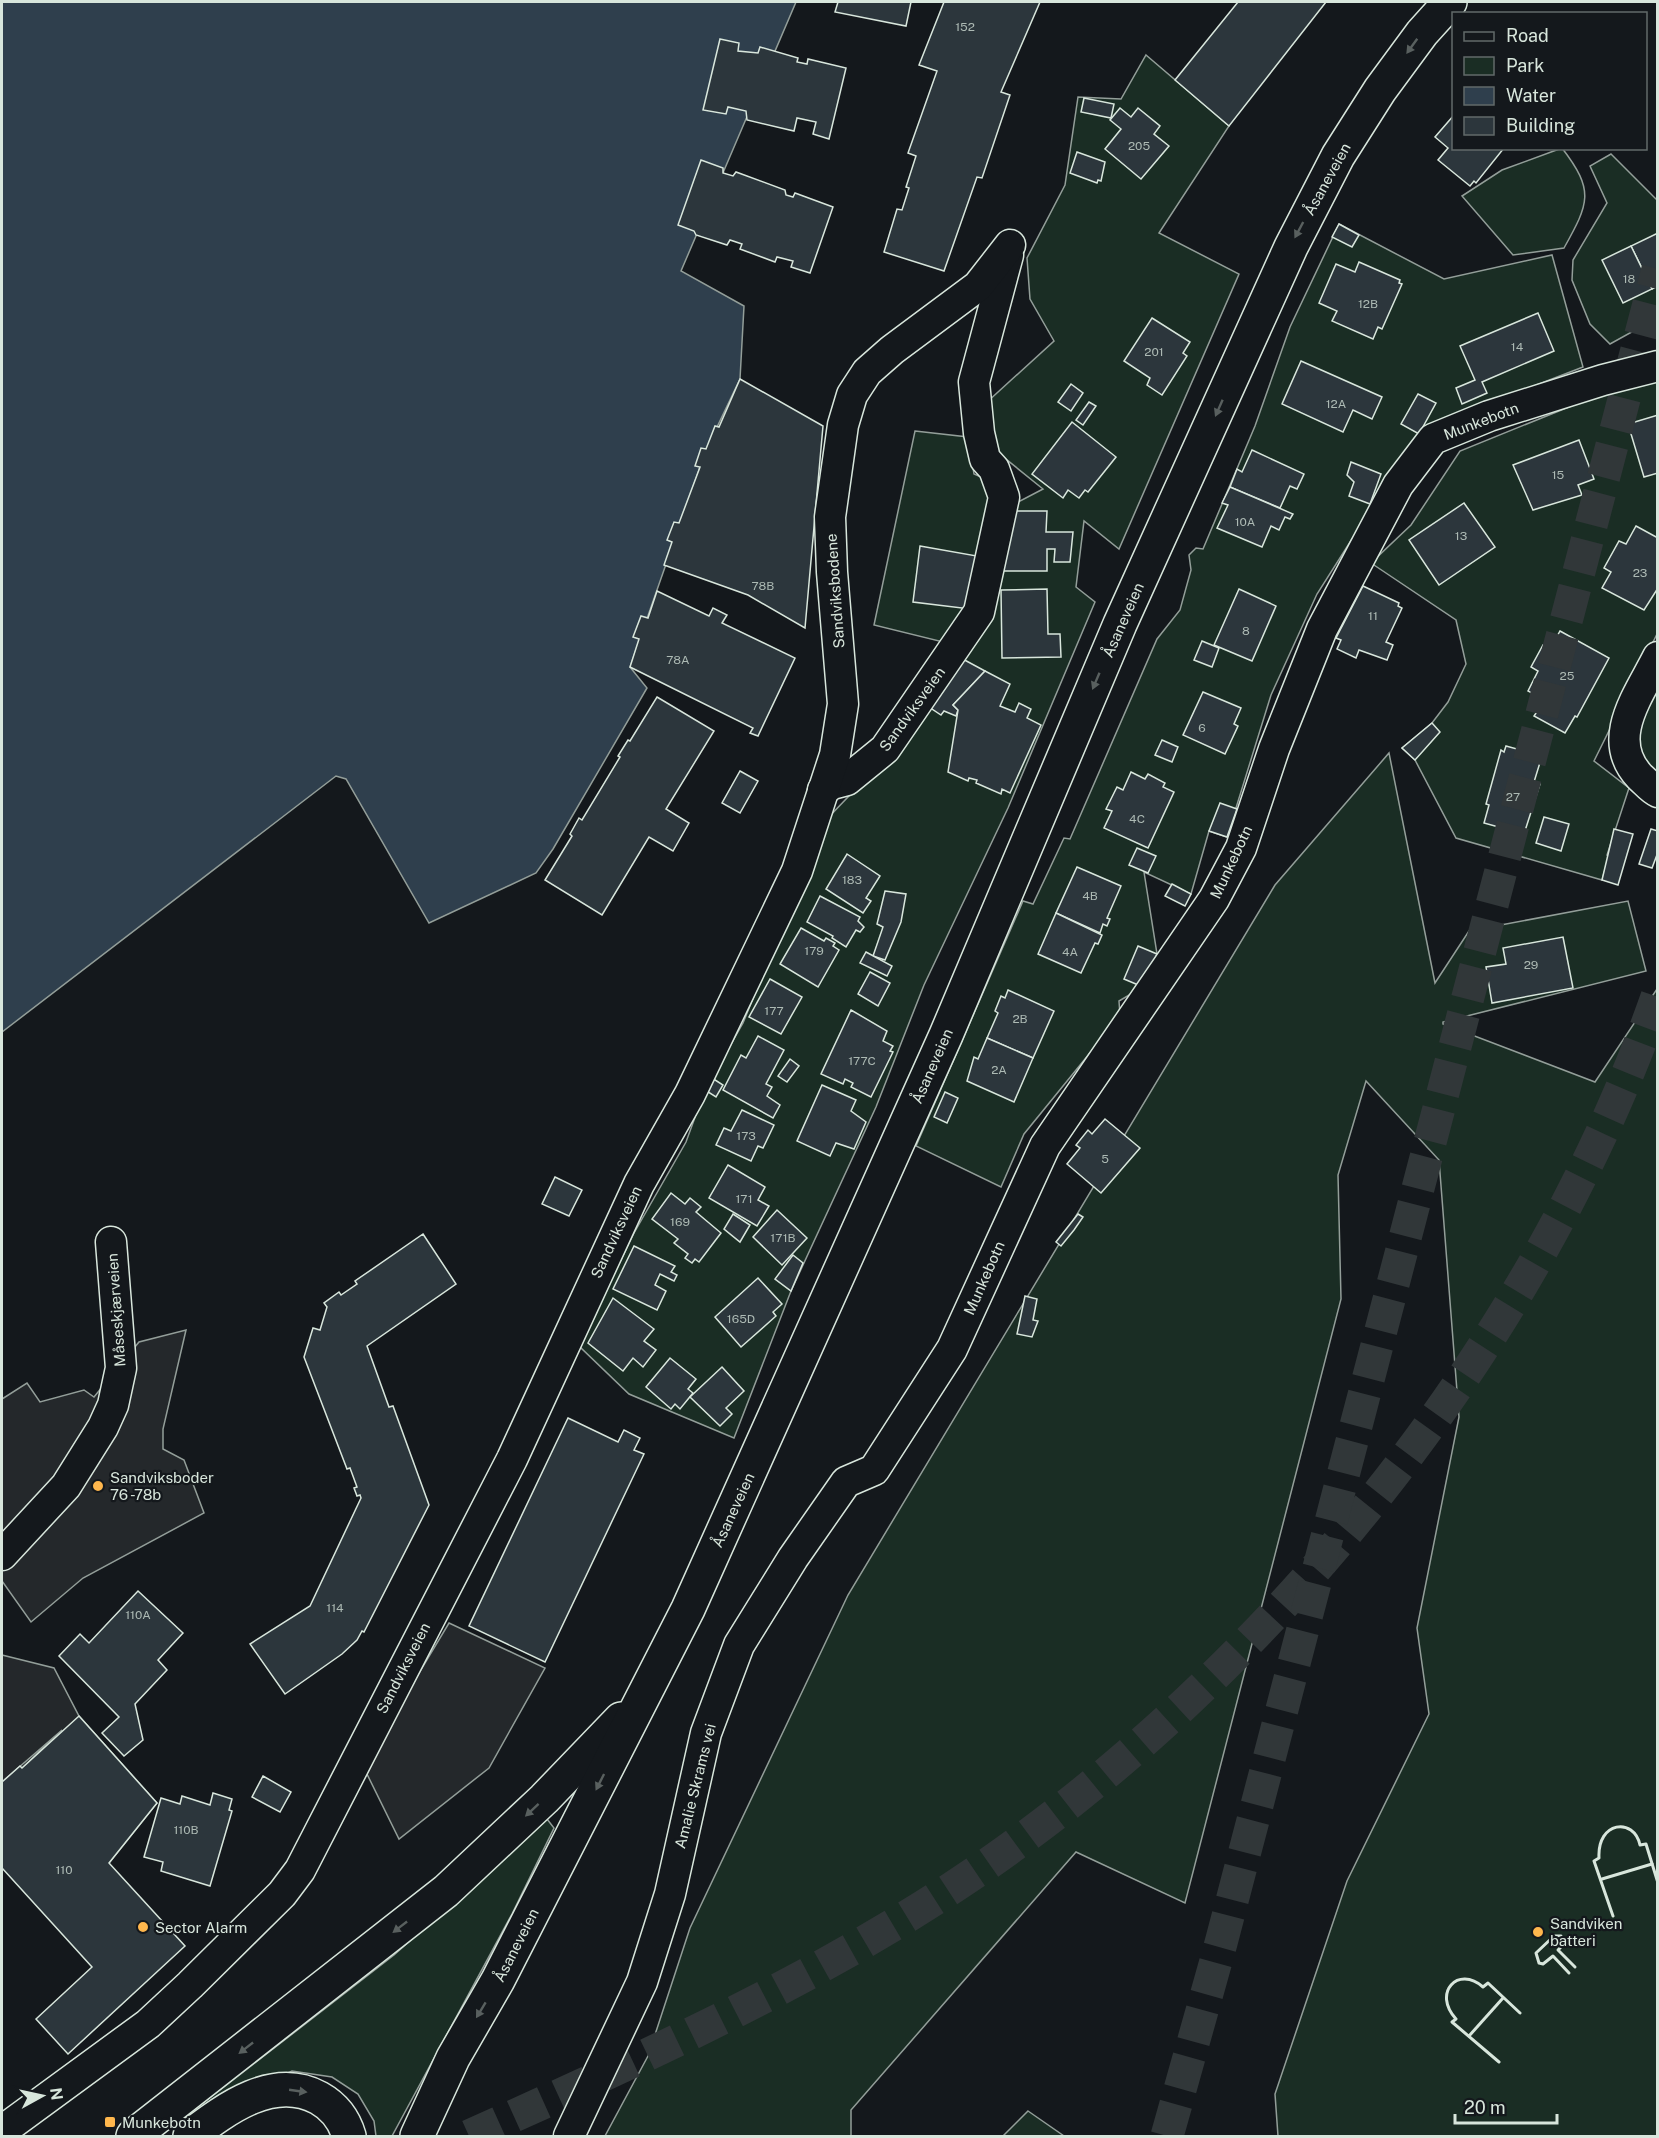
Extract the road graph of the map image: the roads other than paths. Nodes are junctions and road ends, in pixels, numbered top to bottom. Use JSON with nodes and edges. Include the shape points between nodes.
{"nodes":[{"id":1,"x":1450,"y":2,"type":"edge"},
{"id":2,"x":1010,"y":245,"type":"joint"},
{"id":3,"x":1658,"y":366,"type":"edge"},
{"id":4,"x":1658,"y":657,"type":"edge"},
{"id":5,"x":823,"y":790,"type":"junction"},
{"id":6,"x":1658,"y":792,"type":"edge"},
{"id":7,"x":111,"y":1242,"type":"dead end"},
{"id":8,"x":874,"y":1470,"type":"joint"},
{"id":9,"x":2,"y":1555,"type":"edge"},
{"id":10,"x":646,"y":1692,"type":"junction"},
{"id":11,"x":2,"y":2130,"type":"edge"},
{"id":12,"x":133,"y":2136,"type":"edge"},
{"id":13,"x":190,"y":2136,"type":"edge"},
{"id":14,"x":349,"y":2136,"type":"edge"},
{"id":15,"x":417,"y":2136,"type":"edge"},
{"id":16,"x":569,"y":2136,"type":"edge"}],
"edges":[{"from":1,"to":10,"type":"highway","name":"Åsaneveien","one_way":true,"via":[[1380,90],[1338,156],[1291,247],[1120,624],[926,1079],[745,1484]]},
{"from":2,"to":5,"type":"street","name":"Sandviksbodene","via":[[978,286],[892,350],[867,372],[852,395],[843,425],[830,517],[843,704],[836,755]]},
{"from":2,"to":5,"type":"street","name":"Sandviksveien","via":[[974,382],[985,459],[994,469],[1004,498],[979,612],[885,749],[847,780]]},
{"from":3,"to":8,"type":"street","name":"Munkebotn","via":[[1489,416],[1433,439],[1398,485],[1322,629],[1241,848],[1214,899],[1044,1146],[952,1349]]},
{"from":4,"to":6,"type":"street","via":[[1628,717],[1622,740],[1630,766]]},
{"from":5,"to":11,"type":"street","name":"Sandviksveien","via":[[797,871],[690,1094],[639,1184],[512,1459],[300,1870],[282,1894],[148,2024]]},
{"from":7,"to":9,"type":"street","name":"Måseskjærveien","via":[[122,1368],[113,1405],[66,1486]]},
{"from":8,"to":16,"type":"street","name":"Amalie Skrams vei","via":[[846,1482],[739,1645],[706,1733],[670,1894],[642,1982]]},
{"from":10,"to":12,"type":"highway","one_way":true,"via":[[544,1799],[446,1891]]},
{"from":10,"to":15,"type":"highway","name":"Åsaneveien","one_way":true,"via":[[498,1980],[453,2058]]},
{"from":13,"to":14,"type":"highway","one_way":true,"via":[[250,2097],[279,2089],[306,2091],[328,2103],[345,2121]]}]}
